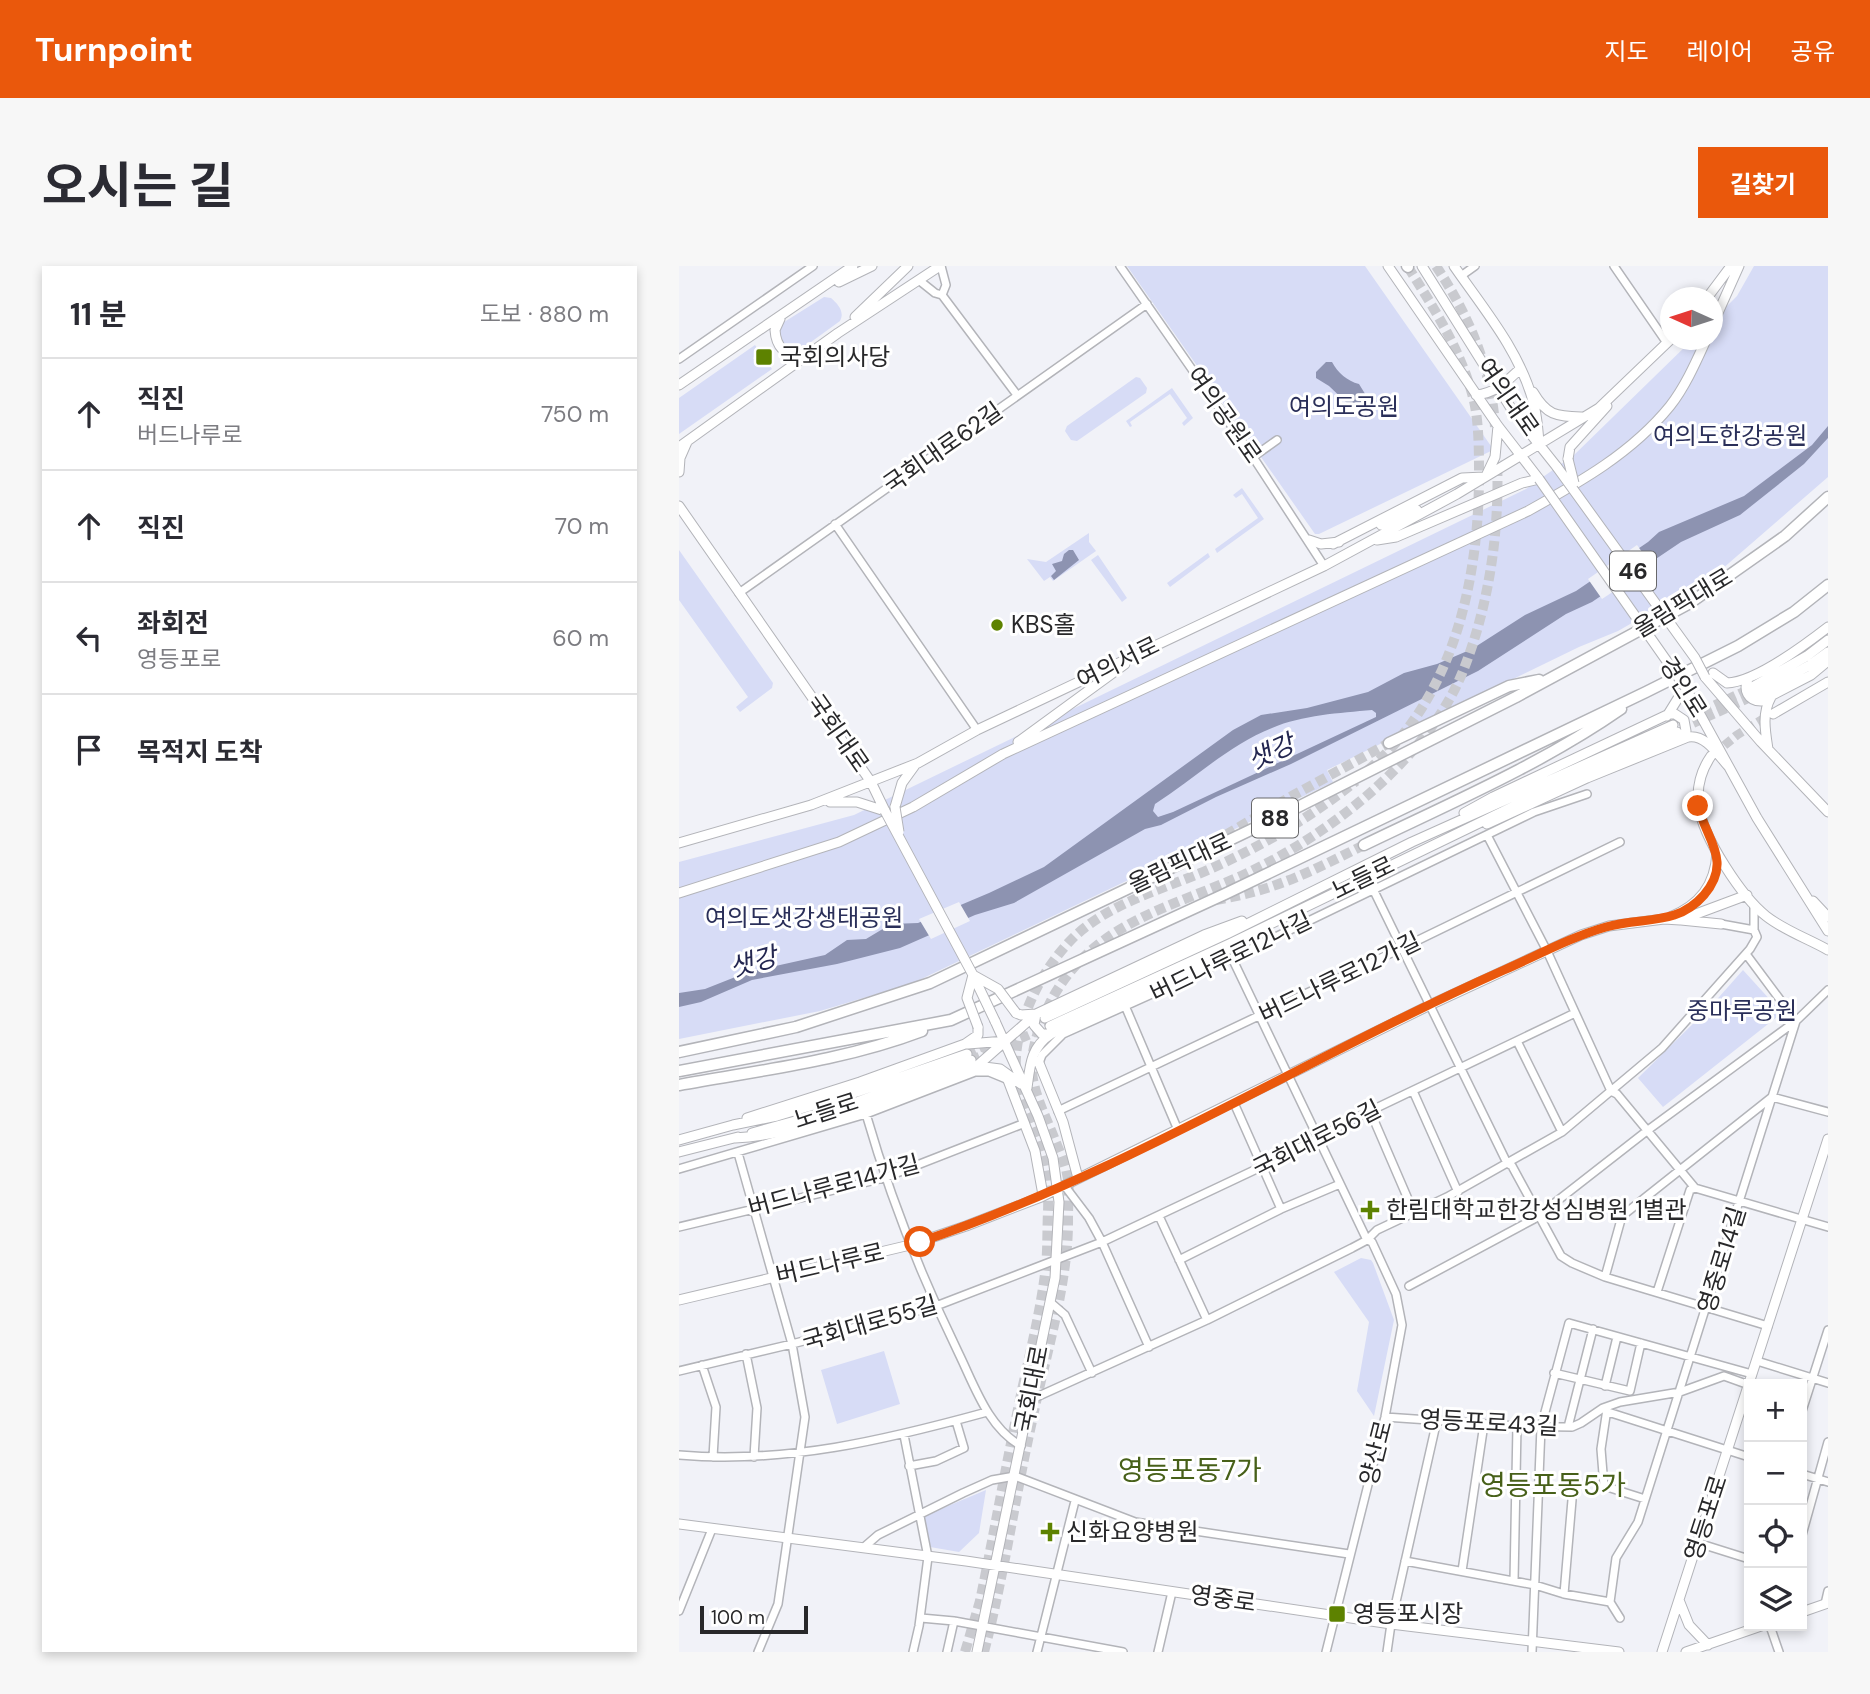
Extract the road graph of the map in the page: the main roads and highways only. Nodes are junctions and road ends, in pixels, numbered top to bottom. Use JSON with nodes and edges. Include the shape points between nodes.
{"nodes":[{"id":1,"x":853,"y":266,"type":"edge"},
{"id":2,"x":872,"y":266,"type":"edge"},
{"id":3,"x":908,"y":266,"type":"edge"},
{"id":4,"x":940,"y":266,"type":"edge"},
{"id":5,"x":1388,"y":266,"type":"edge"},
{"id":6,"x":1422,"y":266,"type":"edge"},
{"id":7,"x":1454,"y":266,"type":"edge"},
{"id":8,"x":1731,"y":266,"type":"edge"},
{"id":9,"x":1739,"y":266,"type":"edge"},
{"id":10,"x":1715,"y":287,"type":"edge"},
{"id":11,"x":821,"y":290,"type":"junction"},
{"id":12,"x":1723,"y":302,"type":"edge"},
{"id":13,"x":783,"y":315,"type":"junction"},
{"id":14,"x":838,"y":332,"type":"junction"},
{"id":15,"x":1660,"y":350,"type":"edge"},
{"id":16,"x":1701,"y":350,"type":"edge"},
{"id":17,"x":803,"y":358,"type":"junction"},
{"id":18,"x":1520,"y":369,"type":"junction"},
{"id":19,"x":680,"y":383,"type":"edge"},
{"id":20,"x":1499,"y":388,"type":"junction"},
{"id":21,"x":1622,"y":388,"type":"junction"},
{"id":22,"x":1476,"y":395,"type":"junction"},
{"id":23,"x":1583,"y":416,"type":"junction"},
{"id":24,"x":1498,"y":426,"type":"junction"},
{"id":25,"x":684,"y":440,"type":"edge"},
{"id":26,"x":1539,"y":443,"type":"junction"},
{"id":27,"x":679,"y":447,"type":"edge"},
{"id":28,"x":1521,"y":454,"type":"junction"},
{"id":29,"x":679,"y":472,"type":"edge"},
{"id":30,"x":1485,"y":476,"type":"junction"},
{"id":31,"x":1539,"y":479,"type":"junction"},
{"id":32,"x":1457,"y":494,"type":"junction"},
{"id":33,"x":1828,"y":497,"type":"edge"},
{"id":34,"x":1583,"y":500,"type":"junction"},
{"id":35,"x":679,"y":506,"type":"edge"},
{"id":36,"x":1309,"y":540,"type":"road end"},
{"id":37,"x":1369,"y":542,"type":"junction"},
{"id":38,"x":1333,"y":544,"type":"junction"},
{"id":39,"x":1828,"y":585,"type":"edge"},
{"id":40,"x":1828,"y":627,"type":"edge"},
{"id":41,"x":1828,"y":640,"type":"edge"},
{"id":42,"x":1144,"y":650,"type":"junction"},
{"id":43,"x":1828,"y":652,"type":"edge"},
{"id":44,"x":1828,"y":662,"type":"edge"},
{"id":45,"x":1709,"y":675,"type":"junction"},
{"id":46,"x":1552,"y":677,"type":"junction"},
{"id":47,"x":1828,"y":682,"type":"edge"},
{"id":48,"x":1685,"y":687,"type":"junction"},
{"id":49,"x":1750,"y":688,"type":"junction"},
{"id":50,"x":1646,"y":692,"type":"junction"},
{"id":51,"x":1771,"y":696,"type":"junction"},
{"id":52,"x":1773,"y":714,"type":"tunnel mouth"},
{"id":53,"x":1663,"y":718,"type":"junction"},
{"id":54,"x":1676,"y":732,"type":"junction"},
{"id":55,"x":1389,"y":743,"type":"tunnel mouth"},
{"id":56,"x":1768,"y":749,"type":"junction"},
{"id":57,"x":1003,"y":754,"type":"junction"},
{"id":58,"x":1711,"y":756,"type":"tunnel mouth"},
{"id":59,"x":918,"y":763,"type":"junction"},
{"id":60,"x":1729,"y":767,"type":"junction"},
{"id":61,"x":871,"y":782,"type":"junction"},
{"id":62,"x":811,"y":805,"type":"junction"},
{"id":63,"x":885,"y":811,"type":"junction"},
{"id":64,"x":1828,"y":812,"type":"edge"},
{"id":65,"x":900,"y":840,"type":"junction"},
{"id":66,"x":1412,"y":842,"type":"junction"},
{"id":67,"x":679,"y":843,"type":"edge"},
{"id":68,"x":1364,"y":845,"type":"tunnel mouth"},
{"id":69,"x":1717,"y":853,"type":"junction"},
{"id":70,"x":1802,"y":889,"type":"junction"},
{"id":71,"x":679,"y":893,"type":"edge"},
{"id":72,"x":1747,"y":895,"type":"junction"},
{"id":73,"x":1721,"y":904,"type":"junction"},
{"id":74,"x":1828,"y":917,"type":"edge"},
{"id":75,"x":1664,"y":919,"type":"junction"},
{"id":76,"x":1679,"y":920,"type":"junction"},
{"id":77,"x":1828,"y":931,"type":"edge"},
{"id":78,"x":1828,"y":950,"type":"edge"},
{"id":79,"x":973,"y":975,"type":"junction"},
{"id":80,"x":951,"y":1020,"type":"junction"},
{"id":81,"x":1046,"y":1023,"type":"junction"},
{"id":82,"x":1005,"y":1041,"type":"junction"},
{"id":83,"x":679,"y":1052,"type":"edge"},
{"id":84,"x":970,"y":1056,"type":"junction"},
{"id":85,"x":1037,"y":1062,"type":"road end"},
{"id":86,"x":679,"y":1071,"type":"edge"},
{"id":87,"x":1006,"y":1077,"type":"road end"},
{"id":88,"x":679,"y":1085,"type":"edge"},
{"id":89,"x":1027,"y":1090,"type":"junction"},
{"id":90,"x":1828,"y":1139,"type":"edge"},
{"id":91,"x":679,"y":1140,"type":"edge"},
{"id":92,"x":679,"y":1152,"type":"edge"},
{"id":93,"x":1078,"y":1178,"type":"junction"},
{"id":94,"x":1061,"y":1186,"type":"junction"},
{"id":95,"x":1043,"y":1195,"type":"junction"},
{"id":96,"x":679,"y":1300,"type":"edge"},
{"id":97,"x":1751,"y":1379,"type":"edge"},
{"id":98,"x":1744,"y":1400,"type":"edge"},
{"id":99,"x":679,"y":1524,"type":"edge"},
{"id":100,"x":996,"y":1566,"type":"junction"},
{"id":101,"x":1679,"y":1600,"type":"junction"},
{"id":102,"x":1827,"y":1603,"type":"edge"},
{"id":103,"x":1807,"y":1610,"type":"edge"},
{"id":104,"x":1747,"y":1631,"type":"edge"},
{"id":105,"x":1708,"y":1644,"type":"junction"},
{"id":106,"x":977,"y":1652,"type":"edge"},
{"id":107,"x":1619,"y":1652,"type":"edge"},
{"id":108,"x":1662,"y":1652,"type":"edge"},
{"id":109,"x":1686,"y":1652,"type":"edge"},
{"id":110,"x":1699,"y":1652,"type":"edge"}],
"edges":[{"from":1,"to":11,"type":"main road"},
{"from":2,"to":11,"type":"main road"},
{"from":3,"to":14,"type":"main road"},
{"from":4,"to":14,"type":"main road"},
{"from":5,"to":22,"type":"main road","name":"여의대로","number":"46"},
{"from":6,"to":20,"type":"main road","name":"여의대로"},
{"from":7,"to":18,"type":"main road","name":"여의대로","via":[[1499,329]]},
{"from":8,"to":10,"type":"main road"},
{"from":9,"to":12,"type":"main road"},
{"from":11,"to":13,"type":"main road"},
{"from":13,"to":17,"type":"main road","via":[[775,338],[785,353]]},
{"from":13,"to":19,"type":"main road"},
{"from":14,"to":17,"type":"main road"},
{"from":15,"to":21,"type":"main road"},
{"from":16,"to":57,"type":"main road","via":[[1671,405],[1634,443],[1590,476],[1528,511]]},
{"from":17,"to":25,"type":"main road"},
{"from":18,"to":20,"type":"main road"},
{"from":18,"to":23,"type":"main road","via":[[1549,412]]},
{"from":18,"to":26,"type":"main road","name":"여의대로","via":[[1533,399]]},
{"from":20,"to":22,"type":"main road"},
{"from":20,"to":26,"type":"main road","name":"여의대로"},
{"from":21,"to":23,"type":"main road","name":"여의서로"},
{"from":21,"to":34,"type":"main road","bridge":true,"via":[[1570,447],[1571,477]]},
{"from":22,"to":24,"type":"main road","name":"여의대로","number":"46"},
{"from":23,"to":26,"type":"main road","name":"여의서로"},
{"from":24,"to":28,"type":"main road","name":"여의대로","number":"46"},
{"from":24,"to":30,"type":"main road","via":[[1495,457]]},
{"from":25,"to":27,"type":"main road"},
{"from":25,"to":29,"type":"main road"},
{"from":26,"to":28,"type":"main road","name":"여의서로"},
{"from":26,"to":34,"type":"main road","name":"경인로","number":"46","bridge":true},
{"from":28,"to":30,"type":"main road","name":"여의서로"},
{"from":28,"to":31,"type":"main road","name":"경인로","number":"46"},
{"from":30,"to":32,"type":"main road","name":"여의서로"},
{"from":30,"to":38,"type":"main road","via":[[1462,478]]},
{"from":31,"to":37,"type":"main road","via":[[1396,537]]},
{"from":31,"to":48,"type":"main road","name":"경인로","number":"46","bridge":true},
{"from":32,"to":37,"type":"main road","name":"여의서로"},
{"from":32,"to":38,"type":"main road"},
{"from":33,"to":46,"type":"highway","name":"올림픽대로","number":"88","via":[[1785,536],[1690,603]]},
{"from":34,"to":45,"type":"main road","name":"경인로","number":"46","bridge":true},
{"from":35,"to":61,"type":"main road","name":"국회대로"},
{"from":36,"to":38,"type":"main road"},
{"from":37,"to":42,"type":"main road","name":"여의서로"},
{"from":39,"to":50,"type":"highway","name":"올림픽대로","number":"88","via":[[1738,646]]},
{"from":40,"to":49,"type":"main road"},
{"from":41,"to":49,"type":"main road"},
{"from":42,"to":57,"type":"main road"},
{"from":42,"to":59,"type":"main road","name":"여의서로"},
{"from":43,"to":49,"type":"main road"},
{"from":44,"to":51,"type":"main road"},
{"from":45,"to":49,"type":"main road"},
{"from":45,"to":56,"type":"main road","name":"경인로","number":"46"},
{"from":46,"to":55,"type":"highway","via":[[1509,686]]},
{"from":46,"to":83,"type":"highway","name":"올림픽대로","number":"88","via":[[1331,791],[930,983],[796,1027]]},
{"from":47,"to":52,"type":"main road"},
{"from":48,"to":53,"type":"main road"},
{"from":48,"to":60,"type":"main road","name":"경인로","number":"46"},
{"from":49,"to":51,"type":"main road","via":[[1745,689],[1755,701]]},
{"from":50,"to":68,"type":"highway","via":[[1597,726],[1521,768]]},
{"from":50,"to":80,"type":"highway","name":"올림픽대로","number":"88"},
{"from":51,"to":56,"type":"main road","via":[[1765,716]]},
{"from":53,"to":54,"type":"main road","via":[[1675,714],[1684,720],[1686,731]]},
{"from":53,"to":66,"type":"main road","via":[[1493,797]]},
{"from":54,"to":60,"type":"main road","via":[[1701,738]]},
{"from":54,"to":66,"type":"main road","name":"노들로"},
{"from":54,"to":81,"type":"main road","name":"노들로","via":[[1502,818],[1407,856],[1251,933]]},
{"from":56,"to":64,"type":"main road","name":"경인로","number":"46"},
{"from":57,"to":71,"type":"main road","via":[[913,807],[839,842]]},
{"from":58,"to":69,"type":"main road","via":[[1699,781],[1698,806]]},
{"from":59,"to":61,"type":"main road","name":"여의서로"},
{"from":59,"to":65,"type":"main road","bridge":true,"via":[[904,778],[895,807]]},
{"from":60,"to":70,"type":"main road","name":"경인로","number":"46"},
{"from":61,"to":62,"type":"main road","name":"여의서로"},
{"from":61,"to":63,"type":"main road","name":"국회대로"},
{"from":62,"to":63,"type":"main road","via":[[844,800]]},
{"from":62,"to":67,"type":"main road","name":"여의서로"},
{"from":63,"to":65,"type":"main road","name":"국회대로","bridge":true},
{"from":65,"to":79,"type":"main road","name":"국회대로","bridge":true},
{"from":66,"to":81,"type":"main road","name":"노들로"},
{"from":69,"to":72,"type":"main road"},
{"from":69,"to":75,"type":"main road","via":[[1705,893],[1685,911]]},
{"from":70,"to":74,"type":"main road"},
{"from":70,"to":77,"type":"main road","name":"경인로","number":"46"},
{"from":72,"to":73,"type":"main road","name":"버드나루로"},
{"from":72,"to":78,"type":"main road","via":[[1754,906],[1789,931]]},
{"from":73,"to":76,"type":"main road","name":"버드나루로"},
{"from":73,"to":76,"type":"main road","via":[[1715,912],[1721,924]]},
{"from":75,"to":76,"type":"main road","name":"버드나루로"},
{"from":75,"to":93,"type":"main road","name":"버드나루로","via":[[1609,926],[1581,935]]},
{"from":79,"to":81,"type":"main road","bridge":true,"via":[[999,989],[1016,1013]]},
{"from":79,"to":82,"type":"main road","name":"국회대로","bridge":true},
{"from":79,"to":84,"type":"main road","bridge":true,"via":[[967,998],[978,1035]]},
{"from":80,"to":86,"type":"highway","name":"올림픽대로","number":"88"},
{"from":80,"to":88,"type":"highway","via":[[880,1047]]},
{"from":81,"to":82,"type":"main road"},
{"from":81,"to":89,"type":"main road","via":[[1033,1052]]},
{"from":82,"to":84,"type":"main road"},
{"from":82,"to":84,"type":"main road"},
{"from":82,"to":89,"type":"main road","name":"국회대로"},
{"from":84,"to":89,"type":"main road","via":[[1013,1076]]},
{"from":84,"to":91,"type":"main road","name":"노들로","via":[[778,1116]]},
{"from":84,"to":92,"type":"main road","name":"노들로","via":[[835,1110]]},
{"from":85,"to":93,"type":"main road"},
{"from":87,"to":95,"type":"main road","via":[[1035,1151]]},
{"from":89,"to":94,"type":"main road","name":"국회대로"},
{"from":90,"to":97,"type":"main road","name":"영등포로"},
{"from":93,"to":94,"type":"main road","name":"버드나루로"},
{"from":94,"to":95,"type":"main road","name":"버드나루로"},
{"from":94,"to":100,"type":"main road","name":"국회대로","via":[[1050,1303]]},
{"from":95,"to":96,"type":"main road","name":"버드나루로","via":[[910,1245]]},
{"from":98,"to":101,"type":"main road","name":"영등포로"},
{"from":99,"to":100,"type":"main road","name":"영중로"},
{"from":100,"to":106,"type":"main road","name":"국회대로"},
{"from":100,"to":107,"type":"main road","name":"영중로"},
{"from":101,"to":105,"type":"main road","via":[[1689,1625]]},
{"from":101,"to":108,"type":"main road","name":"영등포로"},
{"from":102,"to":103,"type":"main road"},
{"from":104,"to":105,"type":"main road"},
{"from":105,"to":109,"type":"main road"},
{"from":105,"to":110,"type":"main road"}]}
